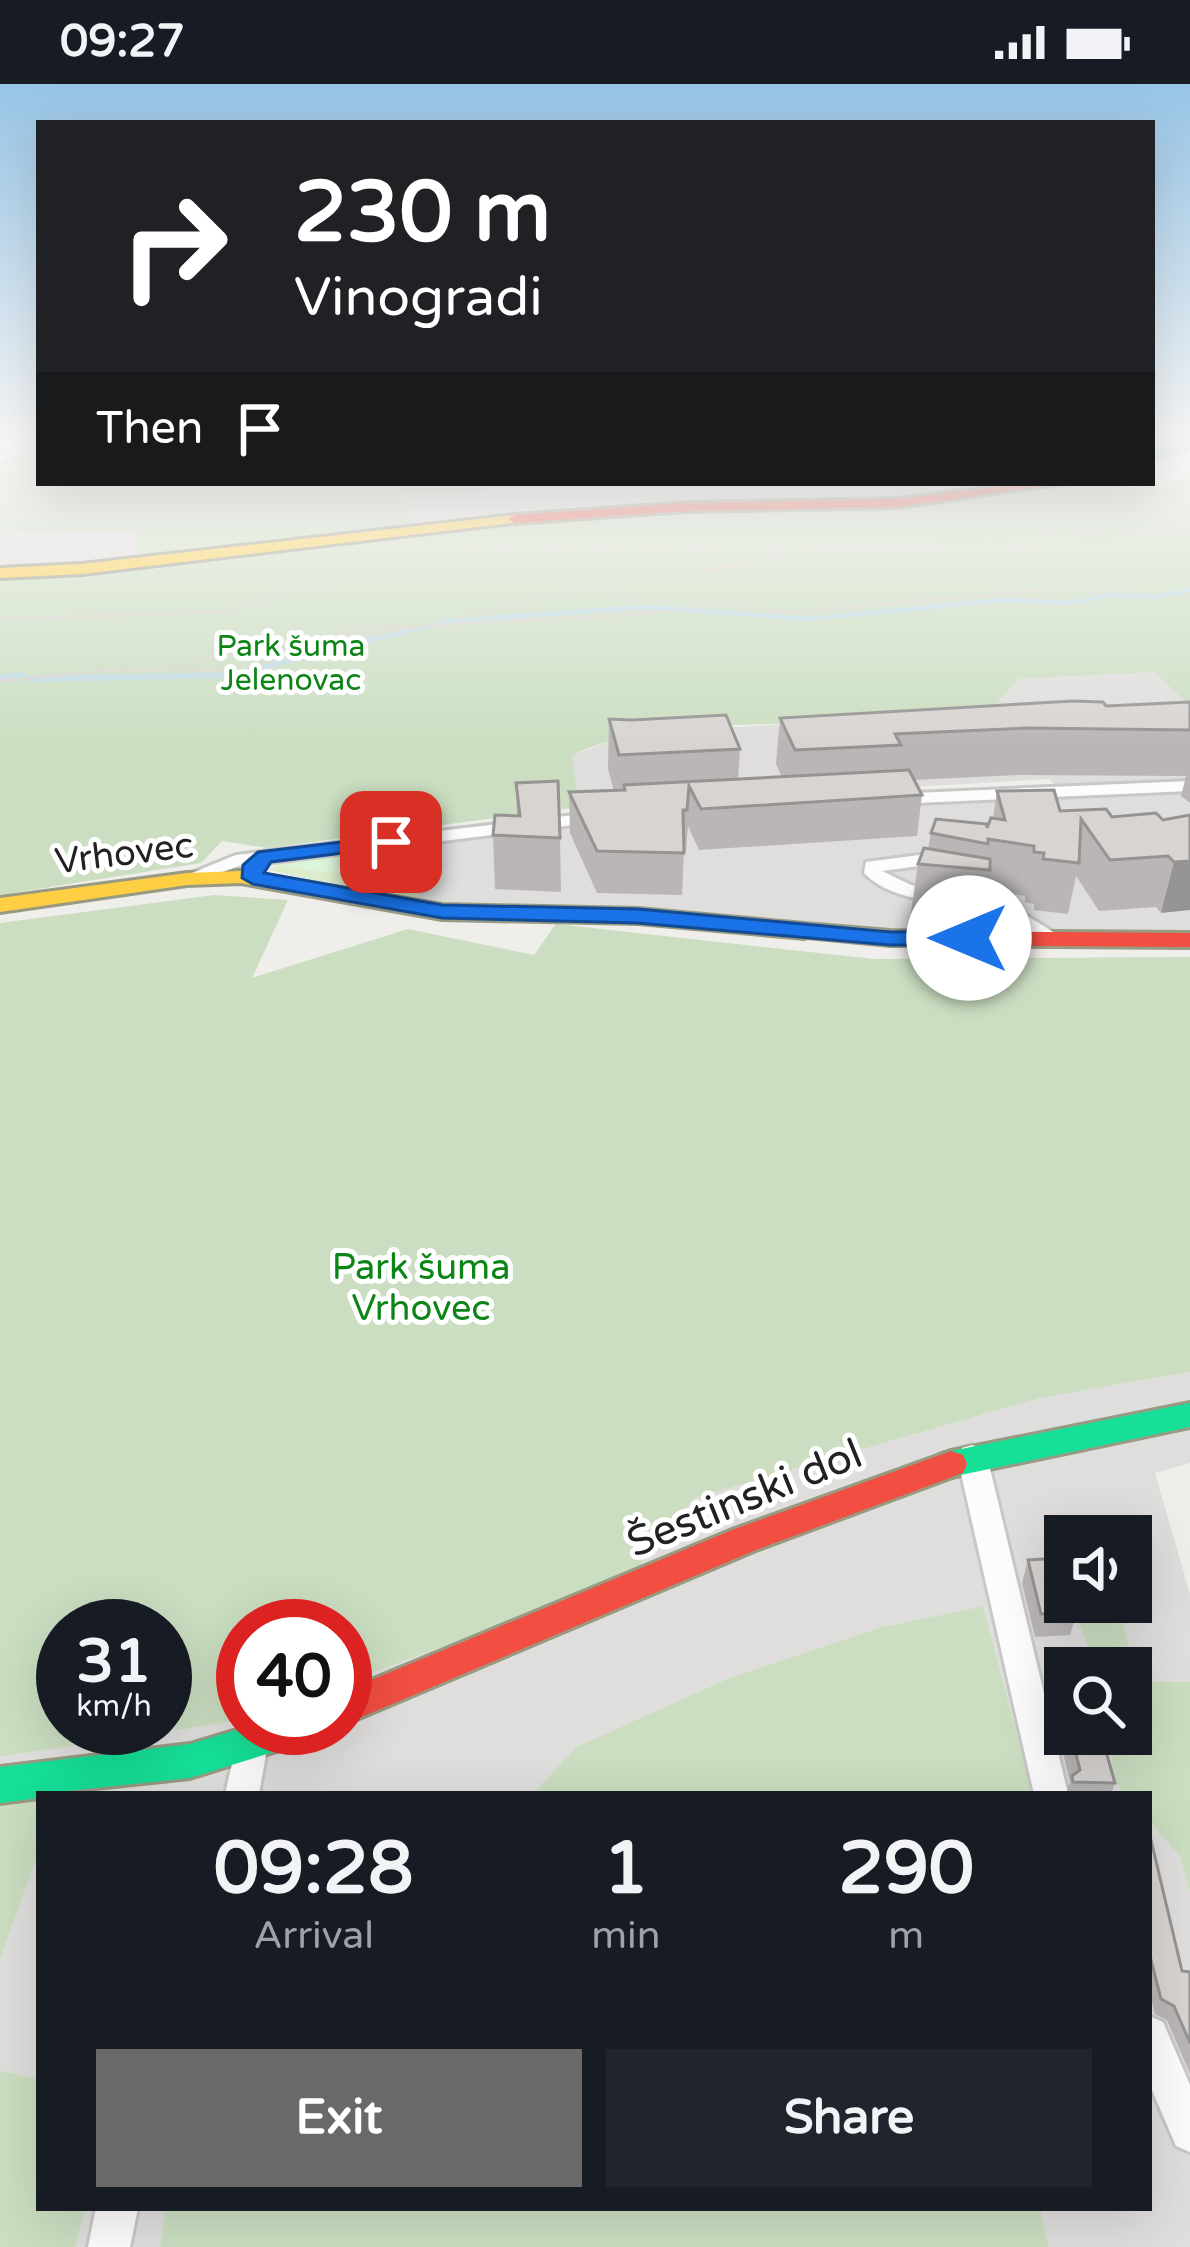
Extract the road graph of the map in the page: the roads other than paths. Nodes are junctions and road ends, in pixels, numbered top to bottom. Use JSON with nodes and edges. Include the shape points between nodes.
{"nodes":[{"id":1,"x":306,"y":544,"type":"edge"},
{"id":2,"x":0,"y":573,"type":"edge"},
{"id":3,"x":1190,"y":785,"type":"edge"},
{"id":4,"x":880,"y":800,"type":"edge"},
{"id":5,"x":618,"y":816,"type":"edge"},
{"id":6,"x":950,"y":857,"type":"edge"},
{"id":7,"x":259,"y":867,"type":"junction"},
{"id":8,"x":0,"y":905,"type":"edge"},
{"id":9,"x":1048,"y":938,"type":"junction"},
{"id":10,"x":1190,"y":940,"type":"edge"},
{"id":11,"x":1190,"y":1415,"type":"edge"},
{"id":12,"x":972,"y":1456,"type":"junction"},
{"id":13,"x":372,"y":1697,"type":"edge"},
{"id":14,"x":219,"y":1755,"type":"edge"},
{"id":15,"x":249,"y":1755,"type":"edge"},
{"id":16,"x":0,"y":1785,"type":"edge"},
{"id":17,"x":243,"y":1791,"type":"edge"},
{"id":18,"x":1050,"y":1791,"type":"edge"},
{"id":19,"x":1152,"y":2043,"type":"edge"},
{"id":20,"x":1190,"y":2132,"type":"edge"},
{"id":21,"x":116,"y":2211,"type":"edge"},
{"id":22,"x":109,"y":2247,"type":"edge"}],
"edges":[{"from":1,"to":2,"type":"street"},
{"from":3,"to":4,"type":"street"},
{"from":5,"to":7,"type":"street"},
{"from":6,"to":9,"type":"street","via":[[873,866],[896,886],[1007,910]]},
{"from":7,"to":8,"type":"street","name":"Vrhovec"},
{"from":7,"to":9,"type":"street","name":"Vrhovec","via":[[442,912],[638,916],[890,938]]},
{"from":9,"to":10,"type":"street","name":"Vrhovec"},
{"from":11,"to":12,"type":"street","name":"Šestinski dol"},
{"from":12,"to":13,"type":"street","name":"Šestinski dol","via":[[744,1540]]},
{"from":12,"to":18,"type":"street"},
{"from":14,"to":16,"type":"street"},
{"from":15,"to":17,"type":"street"},
{"from":19,"to":20,"type":"street"},
{"from":21,"to":22,"type":"street"}]}
